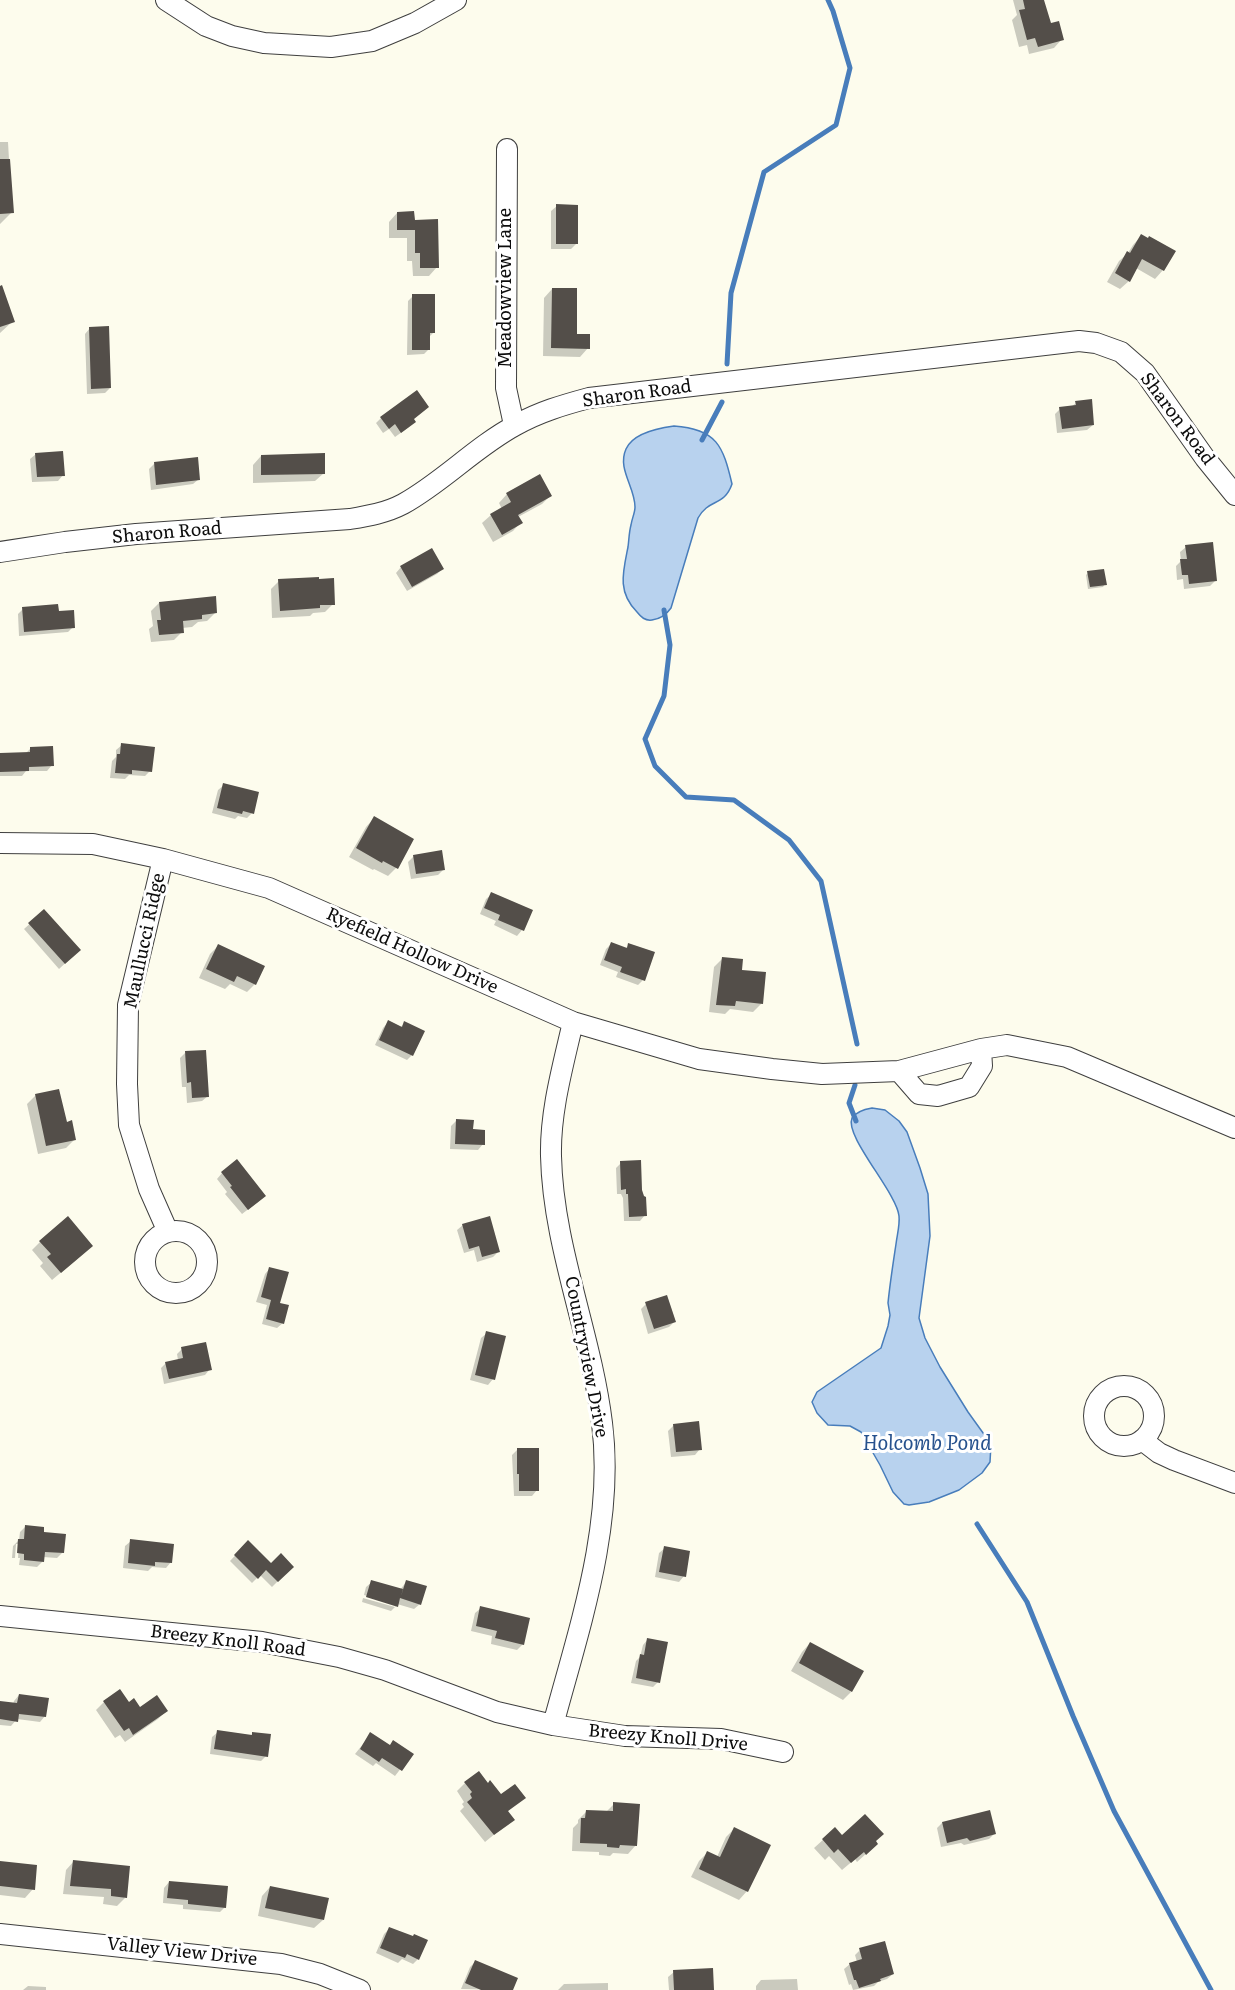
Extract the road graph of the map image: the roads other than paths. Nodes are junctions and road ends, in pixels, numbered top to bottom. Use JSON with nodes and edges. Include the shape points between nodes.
{"nodes":[{"id":1,"x":166,"y":0,"type":"edge"},
{"id":2,"x":456,"y":0,"type":"edge"},
{"id":3,"x":507,"y":149,"type":"dead end"},
{"id":4,"x":514,"y":425,"type":"junction"},
{"id":5,"x":1235,"y":495,"type":"edge"},
{"id":6,"x":0,"y":552,"type":"edge"},
{"id":7,"x":0,"y":843,"type":"edge"},
{"id":8,"x":163,"y":859,"type":"junction"},
{"id":9,"x":573,"y":1022,"type":"junction"},
{"id":10,"x":981,"y":1050,"type":"junction"},
{"id":11,"x":899,"y":1071,"type":"junction"},
{"id":12,"x":1235,"y":1128,"type":"edge"},
{"id":13,"x":168,"y":1232,"type":"dead end"},
{"id":14,"x":1142,"y":1440,"type":"dead end"},
{"id":15,"x":1235,"y":1483,"type":"edge"},
{"id":16,"x":0,"y":1616,"type":"edge"},
{"id":17,"x":553,"y":1725,"type":"junction"},
{"id":18,"x":783,"y":1752,"type":"dead end"},
{"id":19,"x":0,"y":1934,"type":"edge"},
{"id":20,"x":360,"y":1990,"type":"edge"}],
"edges":[{"from":1,"to":2,"type":"street","via":[[206,26],[232,36],[331,47],[372,41]]},
{"from":3,"to":4,"type":"street","name":"Meadowview Lane","via":[[506,388]]},
{"from":4,"to":5,"type":"street","name":"Sharon Road","via":[[589,398],[1079,341],[1121,352],[1145,373]]},
{"from":4,"to":6,"type":"street","name":"Sharon Road","via":[[423,492],[377,514],[136,534]]},
{"from":7,"to":8,"type":"street","name":"Ryefield Hollow Drive","via":[[93,844]]},
{"from":8,"to":9,"type":"street","name":"Ryefield Hollow Drive","via":[[270,888]]},
{"from":8,"to":13,"type":"street","name":"Maullucci Ridge","via":[[128,1005],[127,1083],[129,1125],[149,1189]]},
{"from":9,"to":11,"type":"street","name":"Ryefield Hollow Drive","via":[[699,1059],[772,1070],[822,1074]]},
{"from":9,"to":17,"type":"street","name":"Countryview Drive","via":[[552,1121],[551,1157],[556,1213],[602,1424],[604,1478],[600,1531],[585,1604]]},
{"from":10,"to":11,"type":"street","name":"Ryefield Hollow Drive"},
{"from":10,"to":11,"type":"street","via":[[982,1066],[969,1087],[938,1096],[919,1094]]},
{"from":10,"to":12,"type":"street","name":"Ryefield Hollow Drive","via":[[1007,1045],[1067,1057]]},
{"from":14,"to":15,"type":"street","via":[[1174,1460]]},
{"from":16,"to":17,"type":"street","name":"Breezy Knoll Road","via":[[262,1642],[385,1670],[497,1712]]},
{"from":17,"to":18,"type":"street","name":"Breezy Knoll Drive","via":[[625,1737],[721,1739]]},
{"from":19,"to":20,"type":"street","name":"Valley View Drive","via":[[282,1964]]}]}
